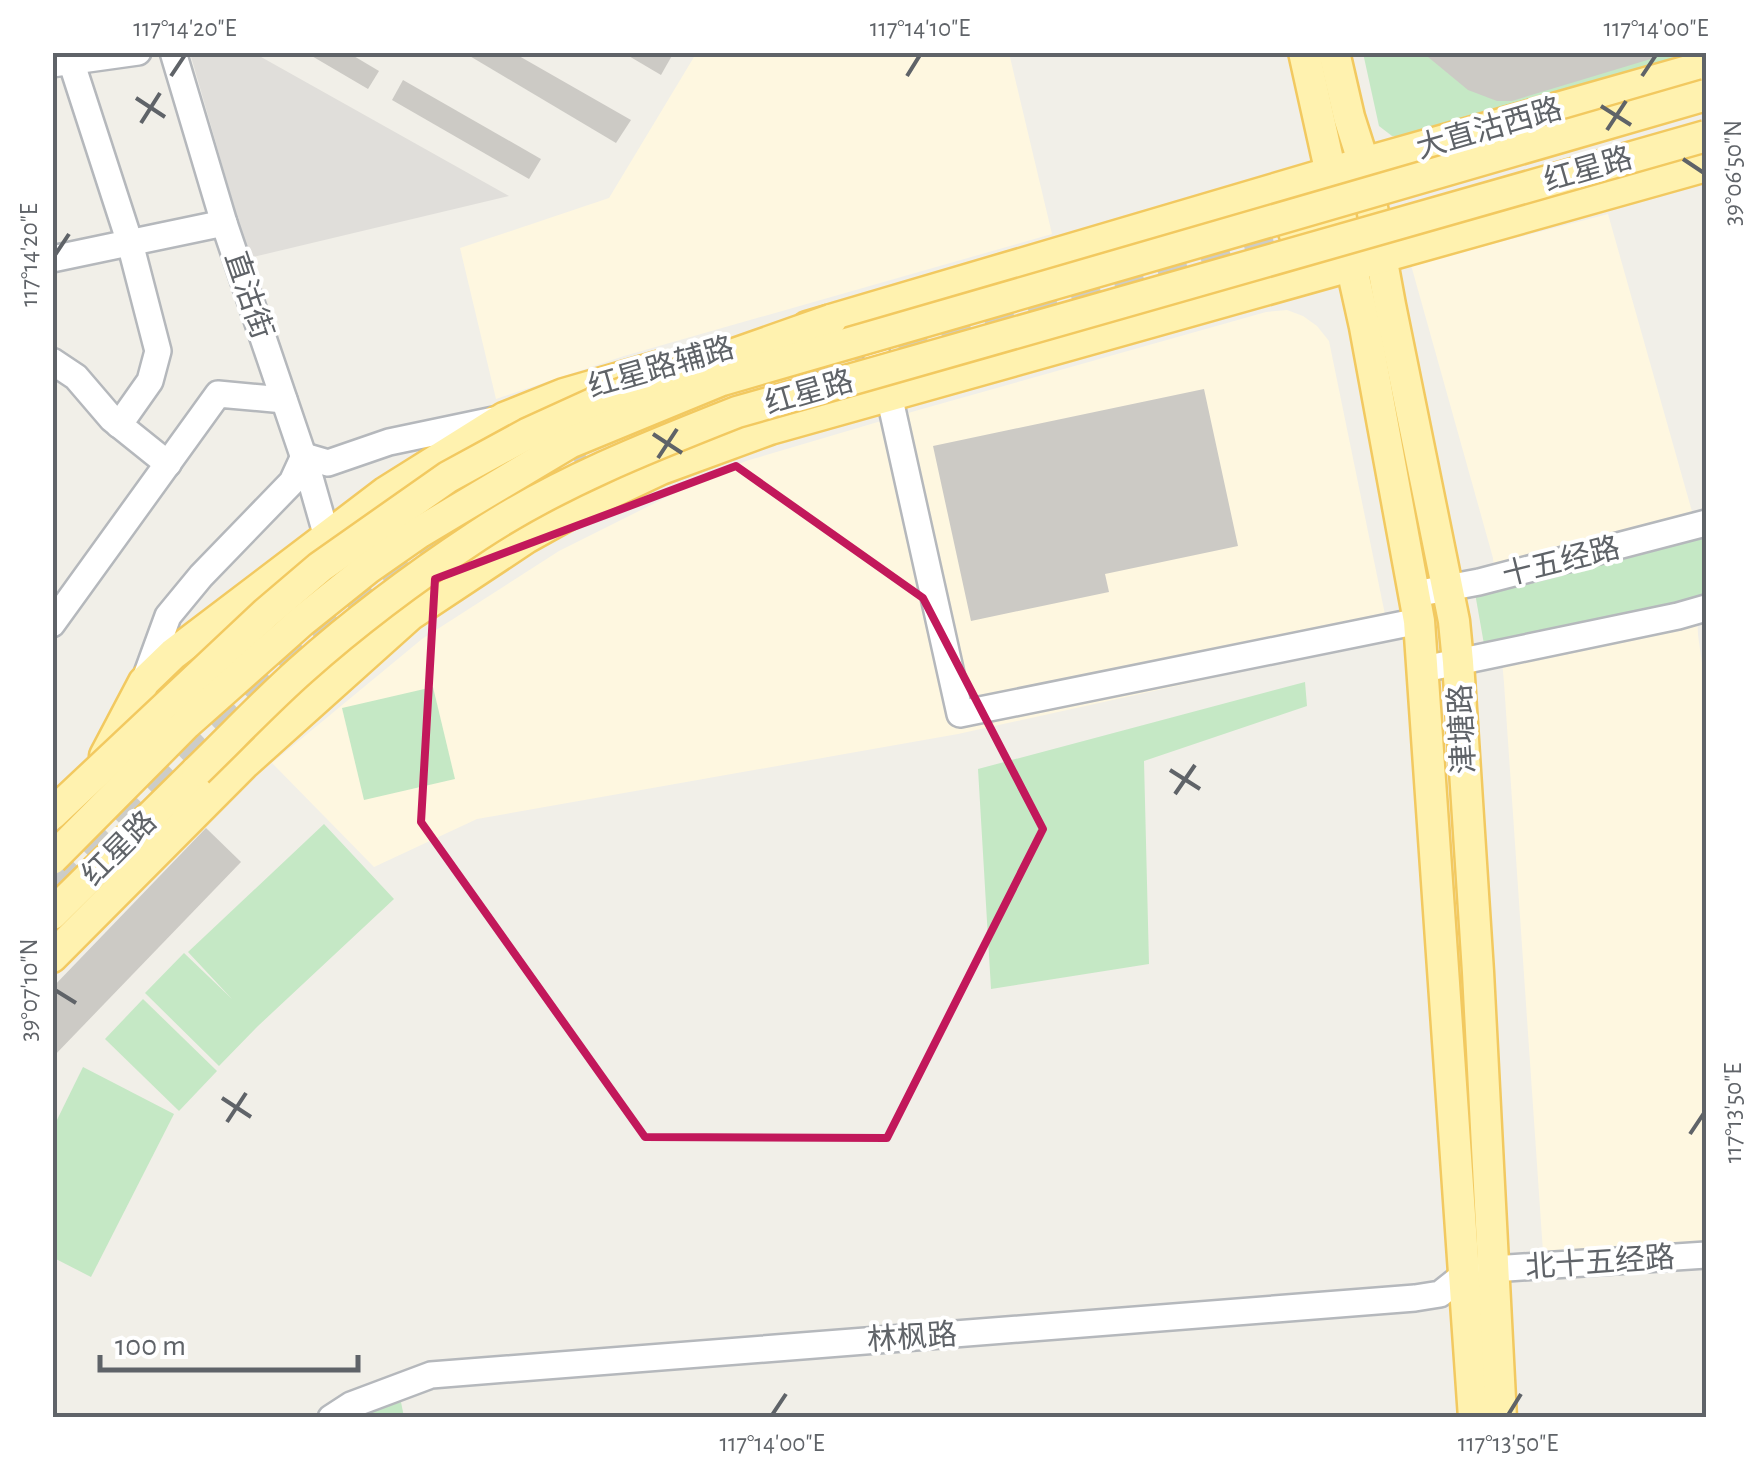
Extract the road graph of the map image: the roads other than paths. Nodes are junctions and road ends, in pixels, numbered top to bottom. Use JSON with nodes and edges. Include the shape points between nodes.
{"nodes":[{"id":1,"x":138,"y":52,"type":"edge"},
{"id":2,"x":173,"y":52,"type":"edge"},
{"id":3,"x":1304,"y":52,"type":"edge"},
{"id":4,"x":1334,"y":52,"type":"edge"},
{"id":5,"x":62,"y":62,"type":"edge"},
{"id":6,"x":1706,"y":66,"type":"edge"},
{"id":7,"x":1706,"y":94,"type":"edge"},
{"id":8,"x":1334,"y":122,"type":"junction"},
{"id":9,"x":1706,"y":136,"type":"edge"},
{"id":10,"x":1410,"y":151,"type":"junction"},
{"id":11,"x":1706,"y":166,"type":"edge"},
{"id":12,"x":1346,"y":177,"type":"junction"},
{"id":13,"x":1268,"y":192,"type":"junction"},
{"id":14,"x":224,"y":223,"type":"junction"},
{"id":15,"x":1294,"y":232,"type":"tunnel mouth"},
{"id":16,"x":130,"y":243,"type":"junction"},
{"id":17,"x":52,"y":259,"type":"edge"},
{"id":18,"x":1369,"y":262,"type":"junction"},
{"id":19,"x":1280,"y":287,"type":"junction"},
{"id":20,"x":863,"y":311,"type":"junction"},
{"id":21,"x":832,"y":320,"type":"junction"},
{"id":22,"x":1364,"y":327,"type":"junction"},
{"id":23,"x":52,"y":361,"type":"edge"},
{"id":24,"x":890,"y":370,"type":"junction"},
{"id":25,"x":284,"y":400,"type":"junction"},
{"id":26,"x":504,"y":418,"type":"junction"},
{"id":27,"x":119,"y":425,"type":"junction"},
{"id":28,"x":304,"y":456,"type":"junction"},
{"id":29,"x":168,"y":464,"type":"junction"},
{"id":30,"x":1706,"y":523,"type":"edge"},
{"id":31,"x":327,"y":537,"type":"junction"},
{"id":32,"x":1447,"y":587,"type":"junction"},
{"id":33,"x":1417,"y":607,"type":"junction"},
{"id":34,"x":1706,"y":608,"type":"edge"},
{"id":35,"x":52,"y":624,"type":"edge"},
{"id":36,"x":1458,"y":662,"type":"junction"},
{"id":37,"x":1424,"y":669,"type":"junction"},
{"id":38,"x":144,"y":682,"type":"junction"},
{"id":39,"x":106,"y":756,"type":"dead end"},
{"id":40,"x":52,"y":814,"type":"edge"},
{"id":41,"x":52,"y":859,"type":"edge"},
{"id":42,"x":52,"y":914,"type":"edge"},
{"id":43,"x":52,"y":957,"type":"edge"},
{"id":44,"x":1706,"y":1254,"type":"edge"},
{"id":45,"x":1479,"y":1272,"type":"junction"},
{"id":46,"x":331,"y":1418,"type":"edge"},
{"id":47,"x":1474,"y":1418,"type":"edge"},
{"id":48,"x":1501,"y":1418,"type":"edge"}],
"edges":[{"from":1,"to":5,"type":"street"},
{"from":2,"to":14,"type":"street","name":"直沽街"},
{"from":3,"to":8,"type":"main road","name":"津塘路"},
{"from":4,"to":8,"type":"main road","name":"津塘路"},
{"from":5,"to":16,"type":"street"},
{"from":6,"to":10,"type":"main road","name":"大直沽西路"},
{"from":7,"to":41,"type":"main road","name":"红星路","bridge":true,"via":[[722,380],[569,443],[420,532],[315,610],[186,724]]},
{"from":8,"to":10,"type":"main road","via":[[1376,145]]},
{"from":8,"to":12,"type":"main road","name":"津塘路"},
{"from":8,"to":13,"type":"main road","via":[[1304,166]]},
{"from":9,"to":42,"type":"main road","name":"红星路","bridge":true,"via":[[738,412],[594,471],[479,535],[378,606],[300,670]]},
{"from":10,"to":12,"type":"main road","name":"大直沽西路"},
{"from":11,"to":18,"type":"main road"},
{"from":12,"to":13,"type":"main road","via":[[1322,194]]},
{"from":12,"to":15,"type":"main road","via":[[1309,225]]},
{"from":12,"to":18,"type":"main road","name":"津塘路"},
{"from":12,"to":18,"type":"main road","name":"津塘路"},
{"from":13,"to":20,"type":"main road","name":"红星路辅路"},
{"from":14,"to":16,"type":"street"},
{"from":14,"to":25,"type":"street","name":"直沽街"},
{"from":16,"to":17,"type":"street"},
{"from":16,"to":27,"type":"street","via":[[158,351],[150,381]]},
{"from":18,"to":19,"type":"main road"},
{"from":18,"to":22,"type":"main road","name":"津塘路"},
{"from":18,"to":32,"type":"main road","name":"津塘路","via":[[1390,304]]},
{"from":19,"to":22,"type":"main road","via":[[1329,295]]},
{"from":19,"to":24,"type":"main road"},
{"from":20,"to":21,"type":"main road","name":"红星路辅路"},
{"from":20,"to":24,"type":"street"},
{"from":21,"to":26,"type":"main road","name":"红星路辅路","via":[[564,394]]},
{"from":21,"to":40,"type":"main road","bridge":true,"via":[[595,403],[448,478],[320,567]]},
{"from":22,"to":33,"type":"main road","name":"津塘路"},
{"from":23,"to":27,"type":"street","via":[[76,377]]},
{"from":24,"to":33,"type":"street","name":"十五经路","via":[[960,714]]},
{"from":24,"to":43,"type":"main road","via":[[841,408],[704,452],[587,504],[410,616],[246,763]]},
{"from":25,"to":28,"type":"street","name":"直沽街"},
{"from":25,"to":29,"type":"street","via":[[218,394]]},
{"from":26,"to":28,"type":"street","via":[[328,462]]},
{"from":26,"to":31,"type":"main road","name":"红星路辅路"},
{"from":27,"to":29,"type":"street"},
{"from":28,"to":31,"type":"street","name":"直沽街"},
{"from":28,"to":38,"type":"street","via":[[292,482],[168,616]]},
{"from":29,"to":35,"type":"street"},
{"from":30,"to":32,"type":"street","name":"十五经路"},
{"from":31,"to":38,"type":"main road","name":"红星路辅路"},
{"from":32,"to":33,"type":"street","name":"十五经路"},
{"from":32,"to":36,"type":"main road","name":"津塘路"},
{"from":33,"to":37,"type":"main road","name":"津塘路"},
{"from":34,"to":36,"type":"street"},
{"from":36,"to":37,"type":"street"},
{"from":36,"to":45,"type":"main road","name":"津塘路"},
{"from":37,"to":45,"type":"main road","name":"津塘路"},
{"from":38,"to":39,"type":"main road","name":"红星路辅路"},
{"from":44,"to":45,"type":"street","name":"北十五经路"},
{"from":45,"to":46,"type":"street","name":"林枫路","via":[[1440,1294],[1416,1298],[431,1374]]},
{"from":45,"to":47,"type":"main road","name":"津塘路"},
{"from":45,"to":48,"type":"main road","name":"津塘路"}]}
